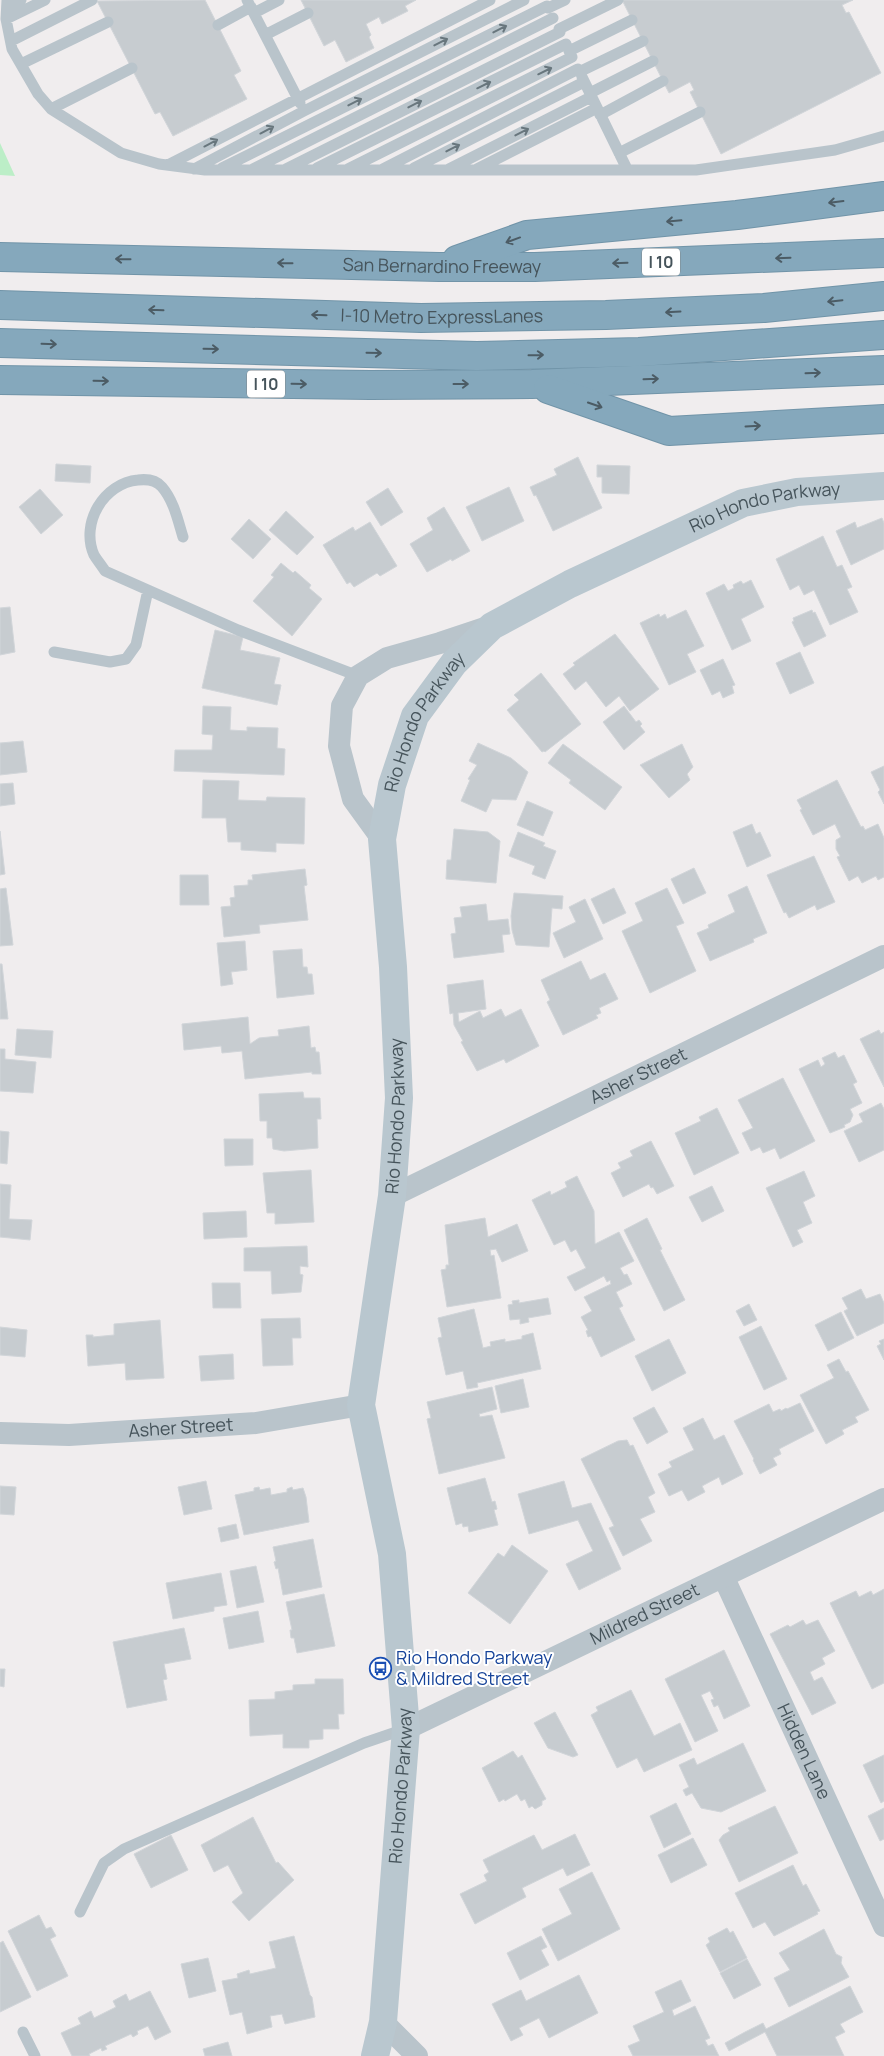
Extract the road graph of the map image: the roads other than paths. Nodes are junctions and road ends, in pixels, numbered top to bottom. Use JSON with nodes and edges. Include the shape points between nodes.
{"nodes":[{"id":1,"x":21,"y":0,"type":"edge"},
{"id":2,"x":45,"y":0,"type":"edge"},
{"id":3,"x":92,"y":0,"type":"edge"},
{"id":4,"x":279,"y":0,"type":"edge"},
{"id":5,"x":490,"y":0,"type":"edge"},
{"id":6,"x":524,"y":0,"type":"edge"},
{"id":7,"x":566,"y":0,"type":"edge"},
{"id":8,"x":618,"y":0,"type":"edge"},
{"id":9,"x":7,"y":4,"type":"edge"},
{"id":10,"x":251,"y":7,"type":"edge"},
{"id":11,"x":548,"y":8,"type":"edge"},
{"id":12,"x":308,"y":13,"type":"dead end"},
{"id":13,"x":6,"y":20,"type":"junction"},
{"id":14,"x":632,"y":20,"type":"dead end"},
{"id":15,"x":108,"y":22,"type":"dead end"},
{"id":16,"x":218,"y":25,"type":"dead end"},
{"id":17,"x":559,"y":30,"type":"junction"},
{"id":18,"x":265,"y":35,"type":"junction"},
{"id":19,"x":11,"y":40,"type":"junction"},
{"id":20,"x":643,"y":42,"type":"dead end"},
{"id":21,"x":569,"y":51,"type":"junction"},
{"id":22,"x":653,"y":61,"type":"dead end"},
{"id":23,"x":21,"y":64,"type":"junction"},
{"id":24,"x":132,"y":68,"type":"dead end"},
{"id":25,"x":581,"y":74,"type":"junction"},
{"id":26,"x":663,"y":81,"type":"dead end"},
{"id":27,"x":591,"y":95,"type":"junction"},
{"id":28,"x":297,"y":98,"type":"junction"},
{"id":29,"x":51,"y":109,"type":"junction"},
{"id":30,"x":304,"y":111,"type":"junction"},
{"id":31,"x":599,"y":111,"type":"junction"},
{"id":32,"x":700,"y":112,"type":"dead end"},
{"id":33,"x":311,"y":124,"type":"junction"},
{"id":34,"x":317,"y":136,"type":"junction"},
{"id":35,"x":884,"y":136,"type":"edge"},
{"id":36,"x":324,"y":150,"type":"junction"},
{"id":37,"x":619,"y":153,"type":"junction"},
{"id":38,"x":168,"y":165,"type":"junction"},
{"id":39,"x":336,"y":167,"type":"junction"},
{"id":40,"x":193,"y":169,"type":"junction"},
{"id":41,"x":627,"y":169,"type":"junction"},
{"id":42,"x":220,"y":170,"type":"junction"},
{"id":43,"x":251,"y":170,"type":"junction"},
{"id":44,"x":284,"y":170,"type":"junction"},
{"id":45,"x":381,"y":170,"type":"junction"},
{"id":46,"x":410,"y":170,"type":"junction"},
{"id":47,"x":447,"y":170,"type":"junction"},
{"id":48,"x":475,"y":170,"type":"junction"},
{"id":49,"x":884,"y":196,"type":"edge"},
{"id":50,"x":884,"y":253,"type":"edge"},
{"id":51,"x":0,"y":257,"type":"edge"},
{"id":52,"x":439,"y":266,"type":"junction"},
{"id":53,"x":884,"y":296,"type":"edge"},
{"id":54,"x":0,"y":305,"type":"edge"},
{"id":55,"x":884,"y":335,"type":"edge"},
{"id":56,"x":0,"y":343,"type":"edge"},
{"id":57,"x":884,"y":370,"type":"edge"},
{"id":58,"x":0,"y":380,"type":"edge"},
{"id":59,"x":532,"y":384,"type":"junction"},
{"id":60,"x":884,"y":419,"type":"edge"},
{"id":61,"x":884,"y":486,"type":"edge"},
{"id":62,"x":183,"y":537,"type":"dead end"},
{"id":63,"x":148,"y":590,"type":"junction"},
{"id":64,"x":492,"y":626,"type":"junction"},
{"id":65,"x":54,"y":652,"type":"dead end"},
{"id":66,"x":358,"y":676,"type":"junction"},
{"id":67,"x":382,"y":838,"type":"junction"},
{"id":68,"x":884,"y":956,"type":"edge"},
{"id":69,"x":392,"y":1196,"type":"junction"},
{"id":70,"x":361,"y":1405,"type":"junction"},
{"id":71,"x":0,"y":1433,"type":"edge"},
{"id":72,"x":884,"y":1499,"type":"edge"},
{"id":73,"x":724,"y":1578,"type":"junction"},
{"id":74,"x":406,"y":1729,"type":"junction"},
{"id":75,"x":80,"y":1912,"type":"dead end"},
{"id":76,"x":884,"y":1926,"type":"edge"},
{"id":77,"x":383,"y":2022,"type":"junction"},
{"id":78,"x":23,"y":2032,"type":"dead end"},
{"id":79,"x":35,"y":2056,"type":"edge"},
{"id":80,"x":375,"y":2056,"type":"edge"},
{"id":81,"x":417,"y":2056,"type":"edge"}],
"edges":[{"from":1,"to":9,"type":"lane"},
{"from":2,"to":13,"type":"lane"},
{"from":3,"to":19,"type":"lane"},
{"from":4,"to":10,"type":"lane"},
{"from":5,"to":28,"type":"lane"},
{"from":30,"to":6,"type":"lane","one_way":true},
{"from":7,"to":11,"type":"lane"},
{"from":8,"to":17,"type":"lane"},
{"from":9,"to":13,"type":"lane"},
{"from":10,"to":16,"type":"lane"},
{"from":10,"to":18,"type":"lane"},
{"from":11,"to":17,"type":"lane"},
{"from":33,"to":11,"type":"lane","one_way":true},
{"from":11,"to":34,"type":"lane"},
{"from":12,"to":18,"type":"lane"},
{"from":13,"to":19,"type":"lane"},
{"from":14,"to":21,"type":"lane"},
{"from":15,"to":23,"type":"lane"},
{"from":17,"to":21,"type":"lane"},
{"from":36,"to":17,"type":"lane","one_way":true},
{"from":18,"to":28,"type":"lane"},
{"from":19,"to":23,"type":"lane","via":[[12,49]]},
{"from":20,"to":25,"type":"lane"},
{"from":21,"to":25,"type":"lane"},
{"from":39,"to":21,"type":"lane","one_way":true},
{"from":39,"to":21,"type":"lane","one_way":true},
{"from":22,"to":27,"type":"lane"},
{"from":23,"to":29,"type":"lane"},
{"from":24,"to":29,"type":"lane"},
{"from":25,"to":27,"type":"lane"},
{"from":25,"to":45,"type":"lane"},
{"from":46,"to":25,"type":"lane","one_way":true},
{"from":26,"to":31,"type":"lane"},
{"from":27,"to":31,"type":"lane"},
{"from":47,"to":27,"type":"lane","one_way":true},
{"from":28,"to":30,"type":"lane"},
{"from":38,"to":28,"type":"lane","one_way":true},
{"from":29,"to":38,"type":"lane","via":[[121,153]]},
{"from":30,"to":33,"type":"lane"},
{"from":40,"to":30,"type":"lane","one_way":true},
{"from":31,"to":37,"type":"lane"},
{"from":31,"to":48,"type":"lane"},
{"from":32,"to":37,"type":"lane"},
{"from":33,"to":34,"type":"lane"},
{"from":33,"to":42,"type":"lane"},
{"from":34,"to":36,"type":"lane"},
{"from":34,"to":43,"type":"lane"},
{"from":35,"to":41,"type":"lane","via":[[835,150],[696,170]]},
{"from":36,"to":39,"type":"lane"},
{"from":36,"to":44,"type":"lane"},
{"from":37,"to":41,"type":"lane"},
{"from":38,"to":40,"type":"lane"},
{"from":39,"to":44,"type":"lane"},
{"from":39,"to":45,"type":"lane"},
{"from":40,"to":42,"type":"lane"},
{"from":41,"to":48,"type":"lane"},
{"from":42,"to":43,"type":"lane"},
{"from":43,"to":44,"type":"lane"},
{"from":45,"to":46,"type":"lane"},
{"from":46,"to":47,"type":"lane"},
{"from":47,"to":48,"type":"lane"},
{"from":49,"to":52,"type":"highway","one_way":true,"via":[[737,215],[528,235]]},
{"from":50,"to":52,"type":"highway","name":"San Bernardino Freeway","number":"I 10","one_way":true,"via":[[535,267]]},
{"from":52,"to":51,"type":"highway","name":"San Bernardino Freeway","number":"I 10","one_way":true},
{"from":53,"to":54,"type":"highway","name":"I-10 Metro ExpressLanes","one_way":true,"via":[[744,309],[421,318]]},
{"from":56,"to":55,"type":"highway","one_way":true,"via":[[477,356],[639,352]]},
{"from":59,"to":57,"type":"highway","number":"I 10","one_way":true},
{"from":58,"to":59,"type":"highway","number":"I 10","one_way":true},
{"from":59,"to":60,"type":"highway","one_way":true,"via":[[669,431]]},
{"from":61,"to":64,"type":"street","name":"Rio Hondo Parkway","via":[[797,492],[742,503],[570,584]]},
{"from":62,"to":63,"type":"lane","via":[[172,503],[161,486],[147,479],[124,481],[106,493],[96,510],[90,532],[94,554],[105,571]]},
{"from":63,"to":65,"type":"lane","via":[[136,645],[126,659],[110,662]]},
{"from":63,"to":66,"type":"lane","via":[[238,630]]},
{"from":64,"to":66,"type":"street","via":[[387,658]]},
{"from":64,"to":67,"type":"street","name":"Rio Hondo Parkway","via":[[454,663],[415,716],[392,785]]},
{"from":66,"to":67,"type":"street","via":[[342,706],[339,746],[353,799]]},
{"from":67,"to":69,"type":"street","name":"Rio Hondo Parkway","via":[[393,967],[399,1098]]},
{"from":68,"to":69,"type":"street","name":"Asher Street"},
{"from":69,"to":70,"type":"street","name":"Rio Hondo Parkway"},
{"from":70,"to":71,"type":"street","name":"Asher Street","via":[[256,1423],[69,1435]]},
{"from":70,"to":74,"type":"street","name":"Rio Hondo Parkway","via":[[392,1554]]},
{"from":72,"to":73,"type":"street","name":"Mildred Street"},
{"from":73,"to":74,"type":"street","name":"Mildred Street"},
{"from":73,"to":76,"type":"street","name":"Hidden Lane"},
{"from":74,"to":75,"type":"lane","via":[[364,1743],[124,1849],[104,1863]]},
{"from":74,"to":77,"type":"street","name":"Rio Hondo Parkway"},
{"from":77,"to":80,"type":"street","name":"Rio Hondo Parkway"},
{"from":77,"to":81,"type":"street"},
{"from":78,"to":79,"type":"lane"}]}
